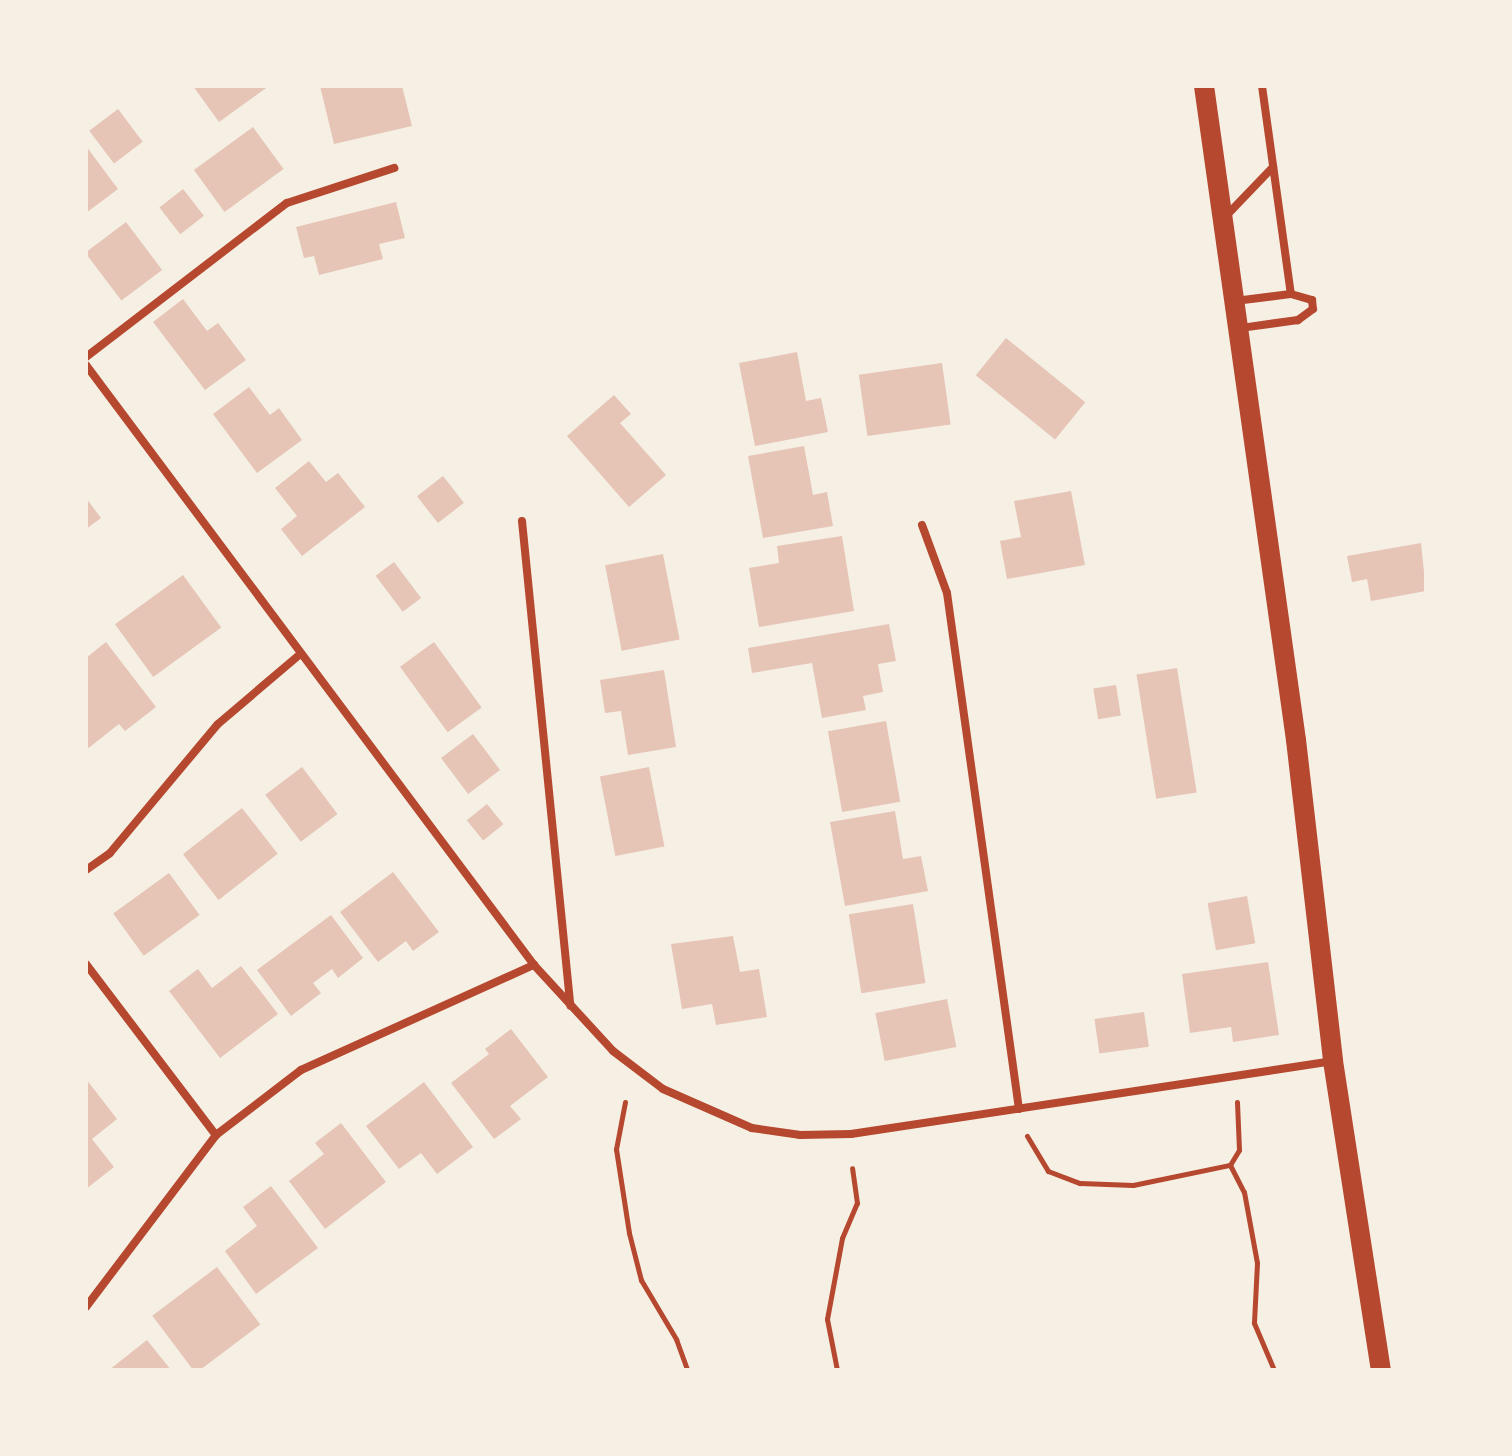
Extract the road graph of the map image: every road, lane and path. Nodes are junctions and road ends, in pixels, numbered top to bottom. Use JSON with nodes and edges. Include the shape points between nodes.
{"nodes":[{"id":1,"x":1204,"y":86,"type":"edge"},
{"id":2,"x":1262,"y":86,"type":"edge"},
{"id":3,"x":1273,"y":167,"type":"junction"},
{"id":4,"x":394,"y":168,"type":"dead end"},
{"id":5,"x":1223,"y":220,"type":"junction"},
{"id":6,"x":1291,"y":294,"type":"junction"},
{"id":7,"x":1235,"y":301,"type":"junction"},
{"id":8,"x":1239,"y":328,"type":"junction"},
{"id":9,"x":86,"y":357,"type":"edge"},
{"id":10,"x":86,"y":365,"type":"edge"},
{"id":11,"x":522,"y":521,"type":"dead end"},
{"id":12,"x":922,"y":525,"type":"dead end"},
{"id":13,"x":298,"y":656,"type":"junction"},
{"id":14,"x":86,"y":870,"type":"edge"},
{"id":15,"x":86,"y":964,"type":"edge"},
{"id":16,"x":534,"y":965,"type":"junction"},
{"id":17,"x":570,"y":1007,"type":"junction"},
{"id":18,"x":1333,"y":1061,"type":"junction"},
{"id":19,"x":625,"y":1102,"type":"dead end"},
{"id":20,"x":1237,"y":1102,"type":"dead end"},
{"id":21,"x":1019,"y":1109,"type":"junction"},
{"id":22,"x":216,"y":1135,"type":"junction"},
{"id":23,"x":1027,"y":1136,"type":"dead end"},
{"id":24,"x":1230,"y":1165,"type":"junction"},
{"id":25,"x":852,"y":1168,"type":"dead end"},
{"id":26,"x":86,"y":1307,"type":"edge"},
{"id":27,"x":687,"y":1370,"type":"edge"},
{"id":28,"x":837,"y":1370,"type":"edge"},
{"id":29,"x":1274,"y":1370,"type":"edge"},
{"id":30,"x":1381,"y":1370,"type":"edge"}],
"edges":[{"from":1,"to":5,"type":"main road"},
{"from":2,"to":3,"type":"street"},
{"from":3,"to":5,"type":"street"},
{"from":3,"to":6,"type":"street"},
{"from":4,"to":9,"type":"street","via":[[287,203]]},
{"from":5,"to":7,"type":"main road"},
{"from":6,"to":7,"type":"street"},
{"from":6,"to":8,"type":"street","via":[[1312,305],[1298,320]]},
{"from":7,"to":8,"type":"main road"},
{"from":8,"to":18,"type":"main road","via":[[1296,740]]},
{"from":10,"to":13,"type":"street"},
{"from":11,"to":17,"type":"street"},
{"from":12,"to":21,"type":"street","via":[[947,593]]},
{"from":13,"to":14,"type":"street","via":[[218,724],[110,853]]},
{"from":13,"to":16,"type":"street"},
{"from":15,"to":22,"type":"street"},
{"from":16,"to":17,"type":"street"},
{"from":16,"to":22,"type":"street","via":[[301,1070]]},
{"from":17,"to":21,"type":"street","via":[[613,1051],[663,1089],[731,1121],[776,1134],[851,1134]]},
{"from":18,"to":21,"type":"street"},
{"from":18,"to":30,"type":"main road"},
{"from":19,"to":27,"type":"path","via":[[616,1149],[629,1233],[641,1280],[676,1339]]},
{"from":20,"to":24,"type":"path","via":[[1239,1150]]},
{"from":22,"to":26,"type":"street"},
{"from":23,"to":24,"type":"path","via":[[1048,1171],[1080,1183],[1133,1185]]},
{"from":24,"to":29,"type":"path","via":[[1244,1192],[1257,1263],[1254,1323]]},
{"from":25,"to":28,"type":"path","via":[[857,1203],[842,1238],[827,1319]]}]}
